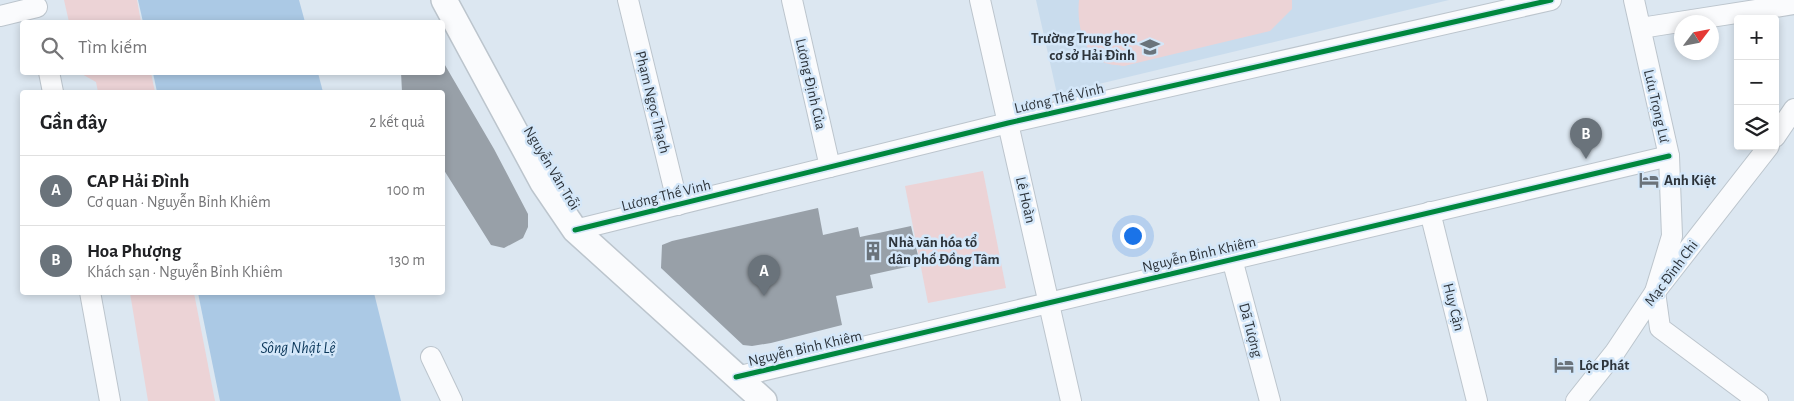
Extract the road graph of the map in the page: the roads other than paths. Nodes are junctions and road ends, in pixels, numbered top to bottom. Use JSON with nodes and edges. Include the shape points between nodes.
{"nodes":[{"id":1,"x":444,"y":0,"type":"edge"},
{"id":2,"x":628,"y":0,"type":"edge"},
{"id":3,"x":792,"y":0,"type":"edge"},
{"id":4,"x":980,"y":0,"type":"edge"},
{"id":5,"x":1551,"y":0,"type":"edge"},
{"id":6,"x":1634,"y":0,"type":"edge"},
{"id":7,"x":1794,"y":4,"type":"edge"},
{"id":8,"x":37,"y":10,"type":"edge"},
{"id":9,"x":0,"y":16,"type":"edge"},
{"id":10,"x":1641,"y":28,"type":"junction"},
{"id":11,"x":49,"y":75,"type":"edge"},
{"id":12,"x":52,"y":90,"type":"edge"},
{"id":13,"x":1794,"y":109,"type":"edge"},
{"id":14,"x":1008,"y":123,"type":"junction"},
{"id":15,"x":1779,"y":131,"type":"edge"},
{"id":16,"x":1766,"y":150,"type":"edge"},
{"id":17,"x":1669,"y":156,"type":"junction"},
{"id":18,"x":830,"y":167,"type":"junction"},
{"id":19,"x":678,"y":205,"type":"junction"},
{"id":20,"x":1430,"y":212,"type":"junction"},
{"id":21,"x":575,"y":230,"type":"junction"},
{"id":22,"x":1232,"y":259,"type":"junction"},
{"id":23,"x":1655,"y":292,"type":"junction"},
{"id":24,"x":91,"y":295,"type":"edge"},
{"id":25,"x":1050,"y":302,"type":"junction"},
{"id":26,"x":431,"y":357,"type":"dead end"},
{"id":27,"x":736,"y":377,"type":"junction"},
{"id":28,"x":110,"y":401,"type":"edge"},
{"id":29,"x":452,"y":401,"type":"edge"},
{"id":30,"x":764,"y":401,"type":"edge"},
{"id":31,"x":1071,"y":401,"type":"edge"},
{"id":32,"x":1270,"y":401,"type":"edge"},
{"id":33,"x":1477,"y":401,"type":"edge"},
{"id":34,"x":1576,"y":401,"type":"edge"},
{"id":35,"x":1758,"y":401,"type":"edge"}],
"edges":[{"from":1,"to":21,"type":"street","name":"Nguyễn Văn Trỗi","via":[[542,183]]},
{"from":2,"to":19,"type":"street","name":"Phạm Ngọc Thạch"},
{"from":3,"to":18,"type":"street","name":"Lương Định Của"},
{"from":4,"to":14,"type":"street","name":"Lê Hoàn"},
{"from":5,"to":14,"type":"street","name":"Lương Thế Vinh"},
{"from":6,"to":10,"type":"street","name":"Lưu Trọng Lư"},
{"from":7,"to":10,"type":"street"},
{"from":8,"to":9,"type":"street"},
{"from":10,"to":17,"type":"street","name":"Lưu Trọng Lư","via":[[1641,40]]},
{"from":11,"to":12,"type":"street"},
{"from":13,"to":15,"type":"street"},
{"from":14,"to":18,"type":"street","name":"Lương Thế Vinh"},
{"from":14,"to":25,"type":"street","name":"Lê Hoàn"},
{"from":16,"to":23,"type":"street","name":"Mạc Đĩnh Chi"},
{"from":17,"to":20,"type":"street","name":"Nguyễn Bỉnh Khiêm"},
{"from":17,"to":23,"type":"street","name":"Lưu Trọng Lư","via":[[1672,236]]},
{"from":18,"to":19,"type":"street","name":"Lương Thế Vinh"},
{"from":19,"to":21,"type":"street","name":"Lương Thế Vinh"},
{"from":20,"to":22,"type":"street","name":"Nguyễn Bỉnh Khiêm"},
{"from":20,"to":33,"type":"street","name":"Huy Cận"},
{"from":21,"to":27,"type":"street","name":"Nguyễn Văn Trỗi"},
{"from":22,"to":25,"type":"street","name":"Nguyễn Bỉnh Khiêm"},
{"from":22,"to":32,"type":"street","name":"Dã Tượng"},
{"from":23,"to":34,"type":"street","name":"Mạc Đĩnh Chi","via":[[1615,352]]},
{"from":23,"to":35,"type":"street","name":"Lưu Trọng Lư","via":[[1660,328]]},
{"from":24,"to":28,"type":"street"},
{"from":25,"to":27,"type":"street","name":"Nguyễn Bỉnh Khiêm"},
{"from":25,"to":31,"type":"street","name":"Lê Hoàn"},
{"from":26,"to":29,"type":"street"},
{"from":27,"to":30,"type":"street","name":"Nguyễn Văn Trỗi"}]}
